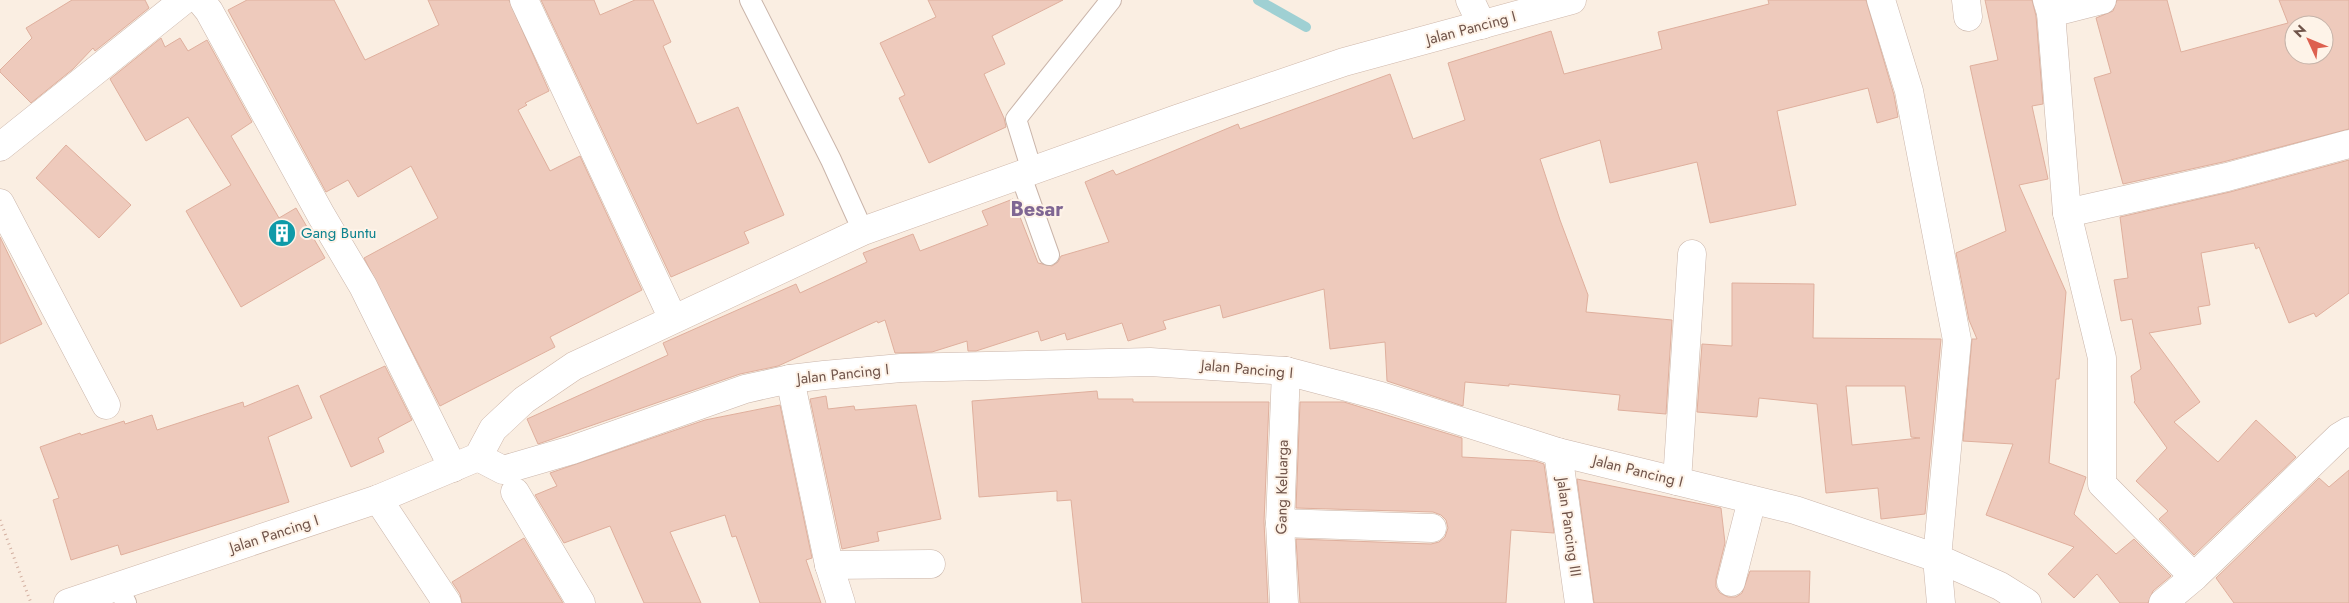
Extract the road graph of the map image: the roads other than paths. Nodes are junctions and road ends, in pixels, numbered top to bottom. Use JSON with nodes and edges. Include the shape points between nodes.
{"nodes":[{"id":1,"x":184,"y":0,"type":"edge"},
{"id":2,"x":200,"y":0,"type":"edge"},
{"id":3,"x":524,"y":0,"type":"edge"},
{"id":4,"x":750,"y":0,"type":"edge"},
{"id":5,"x":1111,"y":0,"type":"edge"},
{"id":6,"x":1470,"y":0,"type":"edge"},
{"id":7,"x":1568,"y":0,"type":"edge"},
{"id":8,"x":1881,"y":0,"type":"edge"},
{"id":9,"x":2102,"y":0,"type":"edge"},
{"id":10,"x":2049,"y":7,"type":"edge"},
{"id":11,"x":1482,"y":25,"type":"junction"},
{"id":12,"x":2349,"y":144,"type":"edge"},
{"id":13,"x":0,"y":147,"type":"edge"},
{"id":14,"x":1026,"y":174,"type":"junction"},
{"id":15,"x":0,"y":203,"type":"edge"},
{"id":16,"x":2067,"y":213,"type":"junction"},
{"id":17,"x":863,"y":231,"type":"junction"},
{"id":18,"x":1692,"y":254,"type":"dead end"},
{"id":19,"x":1048,"y":255,"type":"dead end"},
{"id":20,"x":673,"y":319,"type":"junction"},
{"id":21,"x":1286,"y":371,"type":"junction"},
{"id":22,"x":790,"y":379,"type":"junction"},
{"id":23,"x":106,"y":405,"type":"dead end"},
{"id":24,"x":2349,"y":431,"type":"edge"},
{"id":25,"x":1547,"y":448,"type":"junction"},
{"id":26,"x":478,"y":457,"type":"junction"},
{"id":27,"x":453,"y":468,"type":"junction"},
{"id":28,"x":1677,"y":481,"type":"junction"},
{"id":29,"x":515,"y":492,"type":"dead end"},
{"id":30,"x":378,"y":499,"type":"junction"},
{"id":31,"x":1752,"y":500,"type":"junction"},
{"id":32,"x":1280,"y":523,"type":"junction"},
{"id":33,"x":1432,"y":528,"type":"dead end"},
{"id":34,"x":1937,"y":558,"type":"junction"},
{"id":35,"x":932,"y":564,"type":"dead end"},
{"id":36,"x":829,"y":565,"type":"junction"},
{"id":37,"x":2194,"y":577,"type":"junction"},
{"id":38,"x":1731,"y":582,"type":"dead end"},
{"id":39,"x":122,"y":595,"type":"edge"},
{"id":40,"x":68,"y":603,"type":"edge"},
{"id":41,"x":447,"y":603,"type":"edge"},
{"id":42,"x":581,"y":603,"type":"edge"},
{"id":43,"x":841,"y":603,"type":"edge"},
{"id":44,"x":1284,"y":603,"type":"edge"},
{"id":45,"x":1579,"y":603,"type":"edge"},
{"id":46,"x":1941,"y":603,"type":"edge"},
{"id":47,"x":2027,"y":603,"type":"edge"},
{"id":48,"x":2163,"y":603,"type":"edge"}],
"edges":[{"from":1,"to":13,"type":"street"},
{"from":2,"to":27,"type":"street","via":[[363,286]]},
{"from":3,"to":20,"type":"street"},
{"from":4,"to":17,"type":"lane"},
{"from":5,"to":14,"type":"lane","via":[[1016,119]]},
{"from":6,"to":11,"type":"street"},
{"from":7,"to":11,"type":"street","name":"Jalan Pancing I"},
{"from":8,"to":34,"type":"street","via":[[1909,91],[1958,340]]},
{"from":9,"to":10,"type":"street"},
{"from":10,"to":16,"type":"street"},
{"from":11,"to":14,"type":"street","name":"Jalan Pancing I","via":[[1344,62]]},
{"from":12,"to":16,"type":"street","via":[[2227,177]]},
{"from":14,"to":17,"type":"street","name":"Jalan Pancing I"},
{"from":14,"to":19,"type":"lane"},
{"from":15,"to":23,"type":"street"},
{"from":16,"to":37,"type":"street","via":[[2102,358],[2102,484]]},
{"from":17,"to":20,"type":"street","name":"Jalan Pancing I"},
{"from":18,"to":28,"type":"street"},
{"from":20,"to":26,"type":"street","name":"Jalan Pancing I","via":[[574,366],[524,400],[493,429]]},
{"from":21,"to":22,"type":"street","name":"Jalan Pancing I","via":[[1150,362],[901,368]]},
{"from":21,"to":25,"type":"street","name":"Jalan Pancing I","via":[[1381,396]]},
{"from":21,"to":32,"type":"street","name":"Gang Keluarga"},
{"from":22,"to":26,"type":"street","name":"Jalan Pancing I","via":[[745,389],[572,450],[503,470]]},
{"from":22,"to":36,"type":"street"},
{"from":24,"to":37,"type":"street"},
{"from":25,"to":28,"type":"street","name":"Jalan Pancing I"},
{"from":25,"to":45,"type":"street","name":"Jalan Pancing III"},
{"from":26,"to":27,"type":"street","name":"Jalan Pancing I"},
{"from":27,"to":30,"type":"street","name":"Jalan Pancing I"},
{"from":28,"to":31,"type":"street","name":"Jalan Pancing I"},
{"from":29,"to":42,"type":"street"},
{"from":30,"to":39,"type":"street","name":"Jalan Pancing I"},
{"from":30,"to":41,"type":"street"},
{"from":31,"to":34,"type":"street","name":"Jalan Pancing I","via":[[1795,510]]},
{"from":31,"to":38,"type":"street"},
{"from":32,"to":33,"type":"street"},
{"from":32,"to":44,"type":"street","name":"Gang Keluarga"},
{"from":34,"to":46,"type":"street"},
{"from":34,"to":47,"type":"street","name":"Jalan Pancing I","via":[[2000,586]]},
{"from":35,"to":36,"type":"street"},
{"from":36,"to":43,"type":"street"},
{"from":37,"to":48,"type":"street"},
{"from":39,"to":40,"type":"street","name":"Jalan Pancing I"}]}
